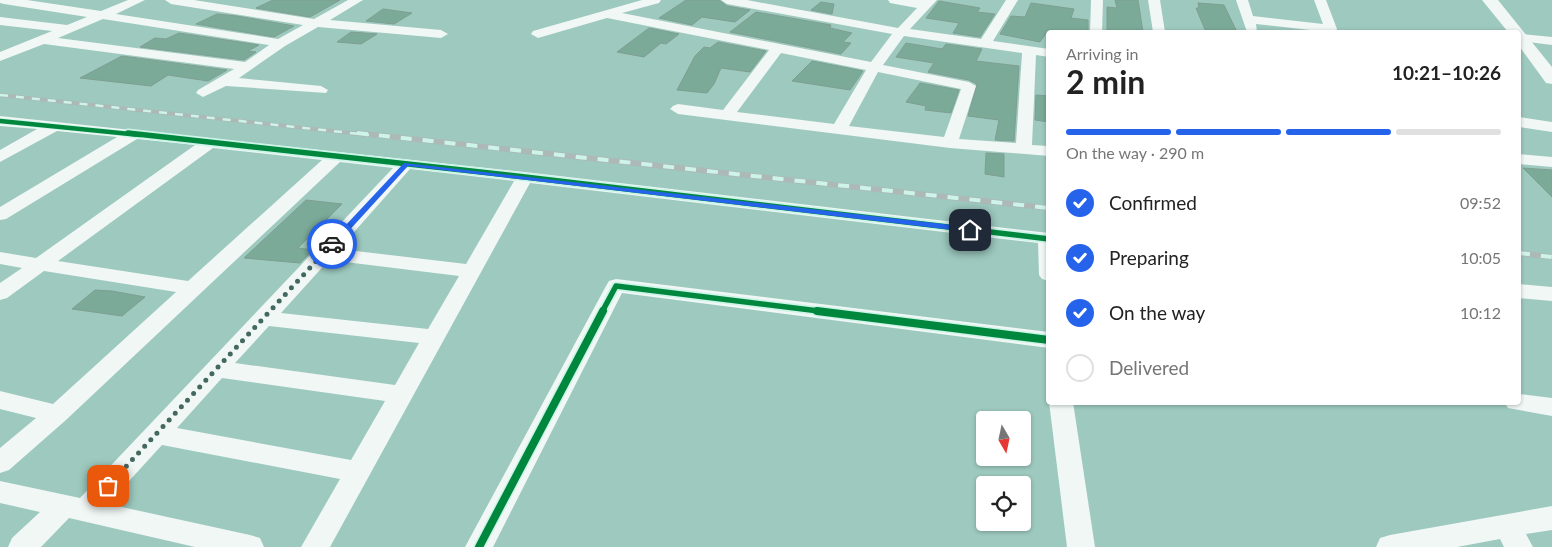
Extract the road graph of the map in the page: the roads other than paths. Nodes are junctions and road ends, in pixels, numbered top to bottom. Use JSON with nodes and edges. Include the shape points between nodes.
{"nodes":[{"id":1,"x":4,"y":0,"type":"edge"},
{"id":2,"x":139,"y":0,"type":"edge"},
{"id":3,"x":171,"y":0,"type":"edge"},
{"id":4,"x":357,"y":0,"type":"edge"},
{"id":5,"x":655,"y":0,"type":"edge"},
{"id":6,"x":727,"y":0,"type":"edge"},
{"id":7,"x":894,"y":0,"type":"edge"},
{"id":8,"x":1012,"y":0,"type":"edge"},
{"id":9,"x":1097,"y":0,"type":"edge"},
{"id":10,"x":1154,"y":0,"type":"edge"},
{"id":11,"x":1242,"y":0,"type":"edge"},
{"id":12,"x":1320,"y":0,"type":"edge"},
{"id":13,"x":1490,"y":0,"type":"edge"},
{"id":14,"x":929,"y":3,"type":"edge"},
{"id":15,"x":606,"y":14,"type":"junction"},
{"id":16,"x":100,"y":16,"type":"junction"},
{"id":17,"x":1248,"y":20,"type":"junction"},
{"id":18,"x":0,"y":21,"type":"edge"},
{"id":19,"x":316,"y":23,"type":"junction"},
{"id":20,"x":67,"y":29,"type":"junction"},
{"id":21,"x":1096,"y":30,"type":"edge"},
{"id":22,"x":1160,"y":30,"type":"edge"},
{"id":23,"x":1251,"y":30,"type":"edge"},
{"id":24,"x":1515,"y":30,"type":"edge"},
{"id":25,"x":902,"y":32,"type":"junction"},
{"id":26,"x":441,"y":34,"type":"dead end"},
{"id":27,"x":538,"y":34,"type":"dead end"},
{"id":28,"x":1521,"y":35,"type":"edge"},
{"id":29,"x":1521,"y":38,"type":"edge"},
{"id":30,"x":44,"y":40,"type":"junction"},
{"id":31,"x":1552,"y":41,"type":"edge"},
{"id":32,"x":280,"y":43,"type":"junction"},
{"id":33,"x":985,"y":43,"type":"junction"},
{"id":34,"x":778,"y":48,"type":"junction"},
{"id":35,"x":1029,"y":50,"type":"junction"},
{"id":36,"x":1046,"y":53,"type":"edge"},
{"id":37,"x":0,"y":58,"type":"edge"},
{"id":38,"x":874,"y":66,"type":"junction"},
{"id":39,"x":248,"y":67,"type":"junction"},
{"id":40,"x":1552,"y":79,"type":"edge"},
{"id":41,"x":223,"y":81,"type":"junction"},
{"id":42,"x":321,"y":90,"type":"dead end"},
{"id":43,"x":203,"y":92,"type":"dead end"},
{"id":44,"x":678,"y":109,"type":"dead end"},
{"id":45,"x":727,"y":116,"type":"junction"},
{"id":46,"x":0,"y":121,"type":"edge"},
{"id":47,"x":1521,"y":122,"type":"edge"},
{"id":48,"x":55,"y":126,"type":"junction"},
{"id":49,"x":1552,"y":126,"type":"edge"},
{"id":50,"x":838,"y":129,"type":"junction"},
{"id":51,"x":134,"y":134,"type":"junction"},
{"id":52,"x":210,"y":142,"type":"junction"},
{"id":53,"x":950,"y":143,"type":"junction"},
{"id":54,"x":1024,"y":149,"type":"junction"},
{"id":55,"x":1046,"y":151,"type":"edge"},
{"id":56,"x":336,"y":156,"type":"junction"},
{"id":57,"x":0,"y":157,"type":"edge"},
{"id":58,"x":1521,"y":159,"type":"edge"},
{"id":59,"x":1552,"y":162,"type":"edge"},
{"id":60,"x":406,"y":164,"type":"junction"},
{"id":61,"x":525,"y":177,"type":"junction"},
{"id":62,"x":0,"y":215,"type":"edge"},
{"id":63,"x":1046,"y":239,"type":"edge"},
{"id":64,"x":324,"y":253,"type":"junction"},
{"id":65,"x":0,"y":258,"type":"edge"},
{"id":66,"x":39,"y":264,"type":"junction"},
{"id":67,"x":472,"y":271,"type":"junction"},
{"id":68,"x":193,"y":288,"type":"junction"},
{"id":69,"x":1521,"y":291,"type":"edge"},
{"id":70,"x":0,"y":293,"type":"edge"},
{"id":71,"x":1552,"y":294,"type":"edge"},
{"id":72,"x":264,"y":318,"type":"junction"},
{"id":73,"x":434,"y":337,"type":"junction"},
{"id":74,"x":1046,"y":340,"type":"edge"},
{"id":75,"x":216,"y":369,"type":"junction"},
{"id":76,"x":401,"y":395,"type":"junction"},
{"id":77,"x":0,"y":400,"type":"edge"},
{"id":78,"x":1521,"y":403,"type":"edge"},
{"id":79,"x":1061,"y":405,"type":"edge"},
{"id":80,"x":1552,"y":407,"type":"edge"},
{"id":81,"x":57,"y":414,"type":"junction"},
{"id":82,"x":156,"y":434,"type":"junction"},
{"id":83,"x":0,"y":463,"type":"edge"},
{"id":84,"x":357,"y":472,"type":"junction"},
{"id":85,"x":0,"y":492,"type":"edge"},
{"id":86,"x":74,"y":509,"type":"junction"},
{"id":87,"x":1552,"y":518,"type":"edge"},
{"id":88,"x":1513,"y":537,"type":"edge"},
{"id":89,"x":22,"y":547,"type":"edge"},
{"id":90,"x":250,"y":547,"type":"edge"},
{"id":91,"x":314,"y":547,"type":"edge"},
{"id":92,"x":479,"y":547,"type":"edge"},
{"id":93,"x":1081,"y":547,"type":"edge"},
{"id":94,"x":1088,"y":547,"type":"edge"},
{"id":95,"x":1390,"y":547,"type":"edge"}],
"edges":[{"from":1,"to":16,"type":"street"},
{"from":2,"to":16,"type":"street"},
{"from":3,"to":19,"type":"street"},
{"from":4,"to":19,"type":"street"},
{"from":5,"to":15,"type":"street"},
{"from":6,"to":25,"type":"street"},
{"from":7,"to":14,"type":"street"},
{"from":8,"to":33,"type":"street"},
{"from":9,"to":21,"type":"street"},
{"from":10,"to":22,"type":"street"},
{"from":11,"to":17,"type":"street"},
{"from":12,"to":17,"type":"street","via":[[1331,29]]},
{"from":13,"to":24,"type":"street"},
{"from":14,"to":25,"type":"street"},
{"from":15,"to":27,"type":"street"},
{"from":15,"to":34,"type":"street"},
{"from":16,"to":20,"type":"street"},
{"from":16,"to":32,"type":"street"},
{"from":17,"to":23,"type":"street"},
{"from":18,"to":20,"type":"street"},
{"from":19,"to":26,"type":"street"},
{"from":19,"to":32,"type":"street"},
{"from":20,"to":30,"type":"street"},
{"from":25,"to":33,"type":"street"},
{"from":25,"to":38,"type":"street"},
{"from":28,"to":31,"type":"street"},
{"from":29,"to":40,"type":"street"},
{"from":30,"to":37,"type":"street"},
{"from":30,"to":39,"type":"street"},
{"from":32,"to":39,"type":"street"},
{"from":33,"to":35,"type":"street"},
{"from":34,"to":38,"type":"street"},
{"from":34,"to":45,"type":"street"},
{"from":35,"to":36,"type":"street"},
{"from":35,"to":54,"type":"street"},
{"from":38,"to":50,"type":"street"},
{"from":38,"to":53,"type":"street","via":[[969,86]]},
{"from":39,"to":41,"type":"street"},
{"from":41,"to":42,"type":"street"},
{"from":41,"to":43,"type":"street"},
{"from":44,"to":45,"type":"street"},
{"from":45,"to":50,"type":"street"},
{"from":46,"to":48,"type":"street"},
{"from":47,"to":49,"type":"street"},
{"from":48,"to":51,"type":"street"},
{"from":48,"to":57,"type":"street"},
{"from":50,"to":53,"type":"street"},
{"from":51,"to":52,"type":"street"},
{"from":51,"to":62,"type":"street"},
{"from":52,"to":56,"type":"street"},
{"from":52,"to":66,"type":"street"},
{"from":53,"to":54,"type":"street"},
{"from":54,"to":55,"type":"street"},
{"from":56,"to":60,"type":"street"},
{"from":56,"to":68,"type":"street"},
{"from":58,"to":59,"type":"street"},
{"from":60,"to":61,"type":"street"},
{"from":60,"to":64,"type":"street"},
{"from":61,"to":63,"type":"street"},
{"from":61,"to":67,"type":"street"},
{"from":64,"to":67,"type":"street"},
{"from":64,"to":72,"type":"street"},
{"from":65,"to":66,"type":"street"},
{"from":66,"to":68,"type":"street"},
{"from":66,"to":70,"type":"street"},
{"from":67,"to":73,"type":"street"},
{"from":68,"to":81,"type":"street"},
{"from":69,"to":71,"type":"street"},
{"from":72,"to":73,"type":"street"},
{"from":72,"to":75,"type":"street"},
{"from":73,"to":76,"type":"street"},
{"from":74,"to":92,"type":"street","via":[[616,286]]},
{"from":75,"to":76,"type":"street"},
{"from":75,"to":82,"type":"street"},
{"from":76,"to":84,"type":"street"},
{"from":77,"to":81,"type":"street"},
{"from":78,"to":80,"type":"street"},
{"from":79,"to":93,"type":"street"},
{"from":81,"to":83,"type":"street"},
{"from":82,"to":84,"type":"street"},
{"from":82,"to":86,"type":"street"},
{"from":84,"to":91,"type":"street"},
{"from":85,"to":86,"type":"street"},
{"from":86,"to":89,"type":"street"},
{"from":86,"to":90,"type":"street"},
{"from":87,"to":88,"type":"street"},
{"from":88,"to":95,"type":"street"},
{"from":93,"to":94,"type":"street"}]}
